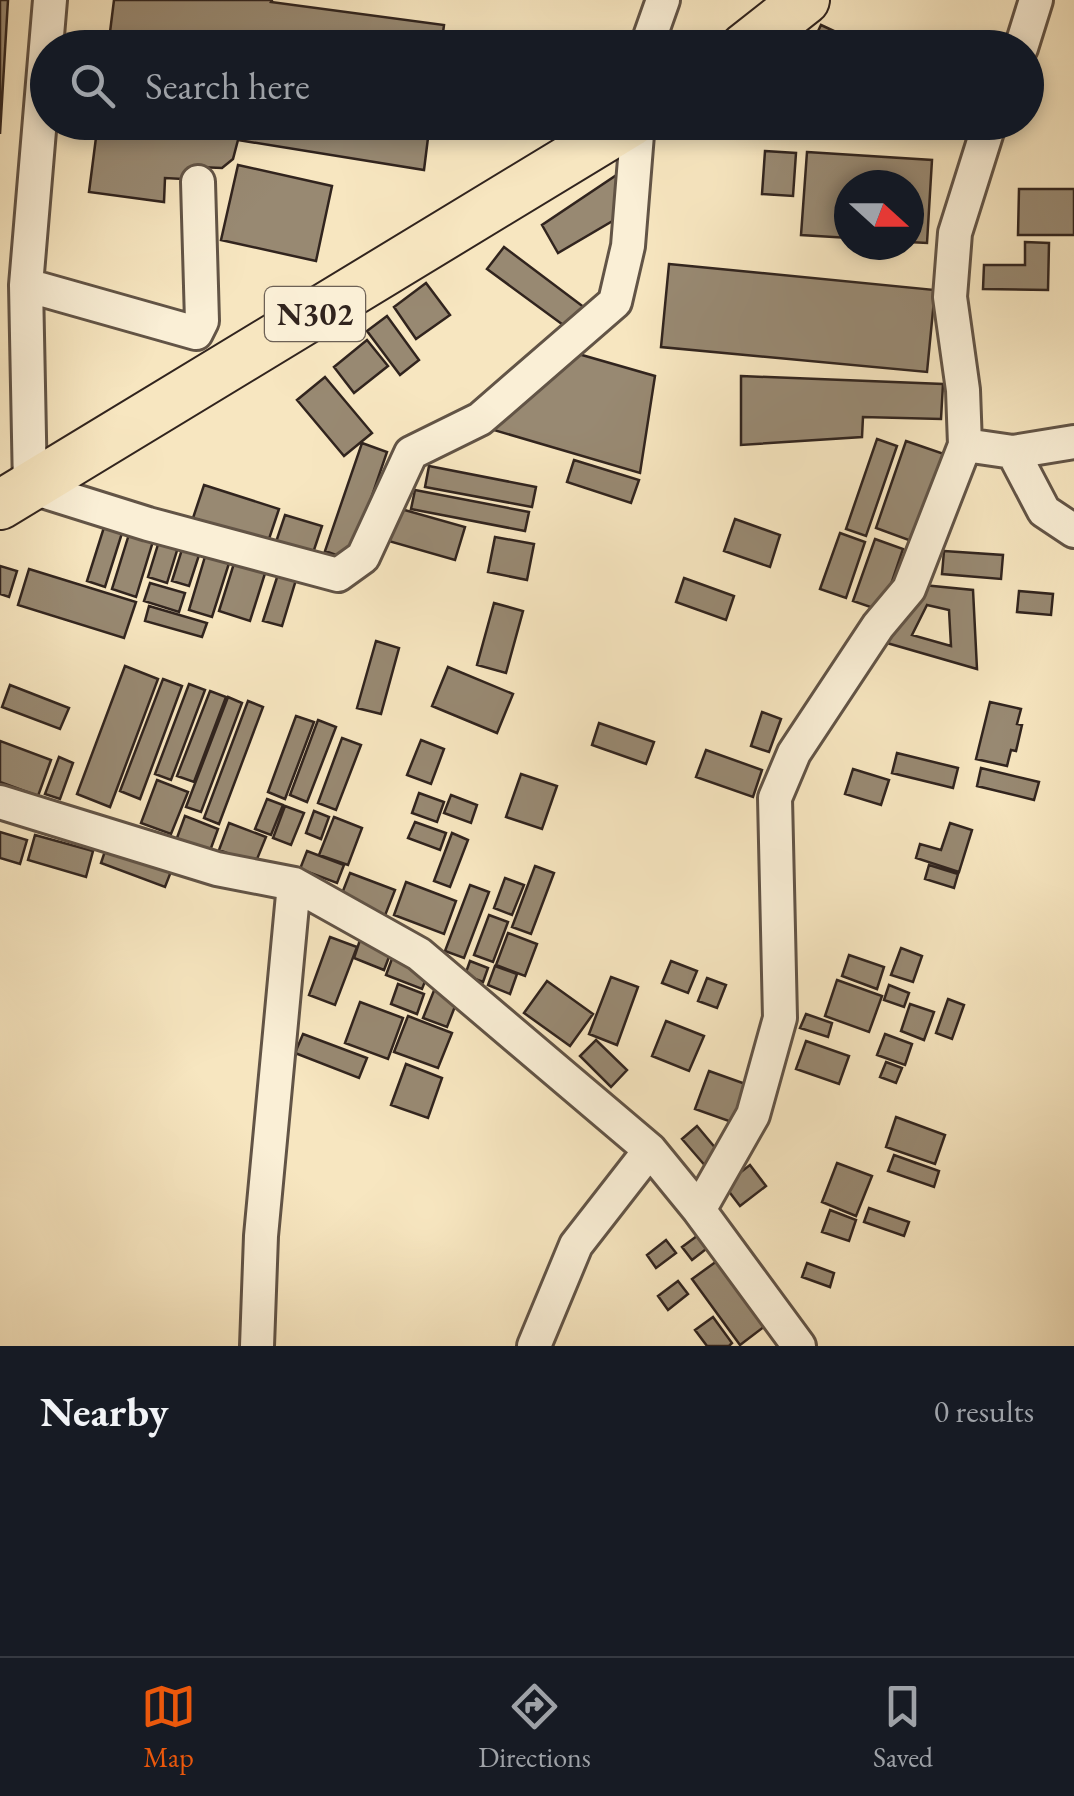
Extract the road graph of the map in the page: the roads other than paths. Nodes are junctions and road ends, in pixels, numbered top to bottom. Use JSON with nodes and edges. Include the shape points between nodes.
{"nodes":[{"id":1,"x":50,"y":0,"type":"edge"},
{"id":2,"x":663,"y":0,"type":"edge"},
{"id":3,"x":805,"y":0,"type":"edge"},
{"id":4,"x":1036,"y":0,"type":"edge"},
{"id":5,"x":47,"y":30,"type":"edge"},
{"id":6,"x":652,"y":30,"type":"edge"},
{"id":7,"x":767,"y":30,"type":"edge"},
{"id":8,"x":1027,"y":30,"type":"edge"},
{"id":9,"x":38,"y":140,"type":"edge"},
{"id":10,"x":600,"y":140,"type":"edge"},
{"id":11,"x":625,"y":140,"type":"edge"},
{"id":12,"x":984,"y":140,"type":"edge"},
{"id":13,"x":198,"y":182,"type":"dead end"},
{"id":14,"x":26,"y":285,"type":"junction"},
{"id":15,"x":1074,"y":442,"type":"edge"},
{"id":16,"x":965,"y":445,"type":"junction"},
{"id":17,"x":1013,"y":452,"type":"junction"},
{"id":18,"x":15,"y":496,"type":"edge"},
{"id":19,"x":1074,"y":530,"type":"edge"},
{"id":20,"x":0,"y":802,"type":"edge"},
{"id":21,"x":294,"y":884,"type":"junction"},
{"id":22,"x":650,"y":1150,"type":"junction"},
{"id":23,"x":699,"y":1210,"type":"junction"},
{"id":24,"x":257,"y":1346,"type":"edge"},
{"id":25,"x":534,"y":1346,"type":"edge"},
{"id":26,"x":800,"y":1346,"type":"edge"}],
"edges":[{"from":1,"to":5,"type":"street"},
{"from":2,"to":6,"type":"street"},
{"from":3,"to":7,"type":"highway"},
{"from":4,"to":8,"type":"street"},
{"from":9,"to":14,"type":"street"},
{"from":10,"to":18,"type":"highway","number":"N302"},
{"from":11,"to":18,"type":"street","via":[[628,246],[614,302],[480,419],[411,454],[364,557],[338,576]]},
{"from":12,"to":16,"type":"street","via":[[955,232],[950,298]]},
{"from":13,"to":14,"type":"street","via":[[202,321],[196,333]]},
{"from":14,"to":18,"type":"street"},
{"from":15,"to":17,"type":"street"},
{"from":16,"to":17,"type":"street"},
{"from":16,"to":23,"type":"street","via":[[909,589],[794,753],[775,798],[780,1018],[753,1115]]},
{"from":17,"to":19,"type":"street","via":[[1044,510]]},
{"from":20,"to":21,"type":"street","via":[[217,869]]},
{"from":21,"to":22,"type":"street","via":[[419,954]]},
{"from":21,"to":24,"type":"street"},
{"from":22,"to":23,"type":"street"},
{"from":22,"to":25,"type":"street","via":[[576,1245]]},
{"from":23,"to":26,"type":"street"}]}
